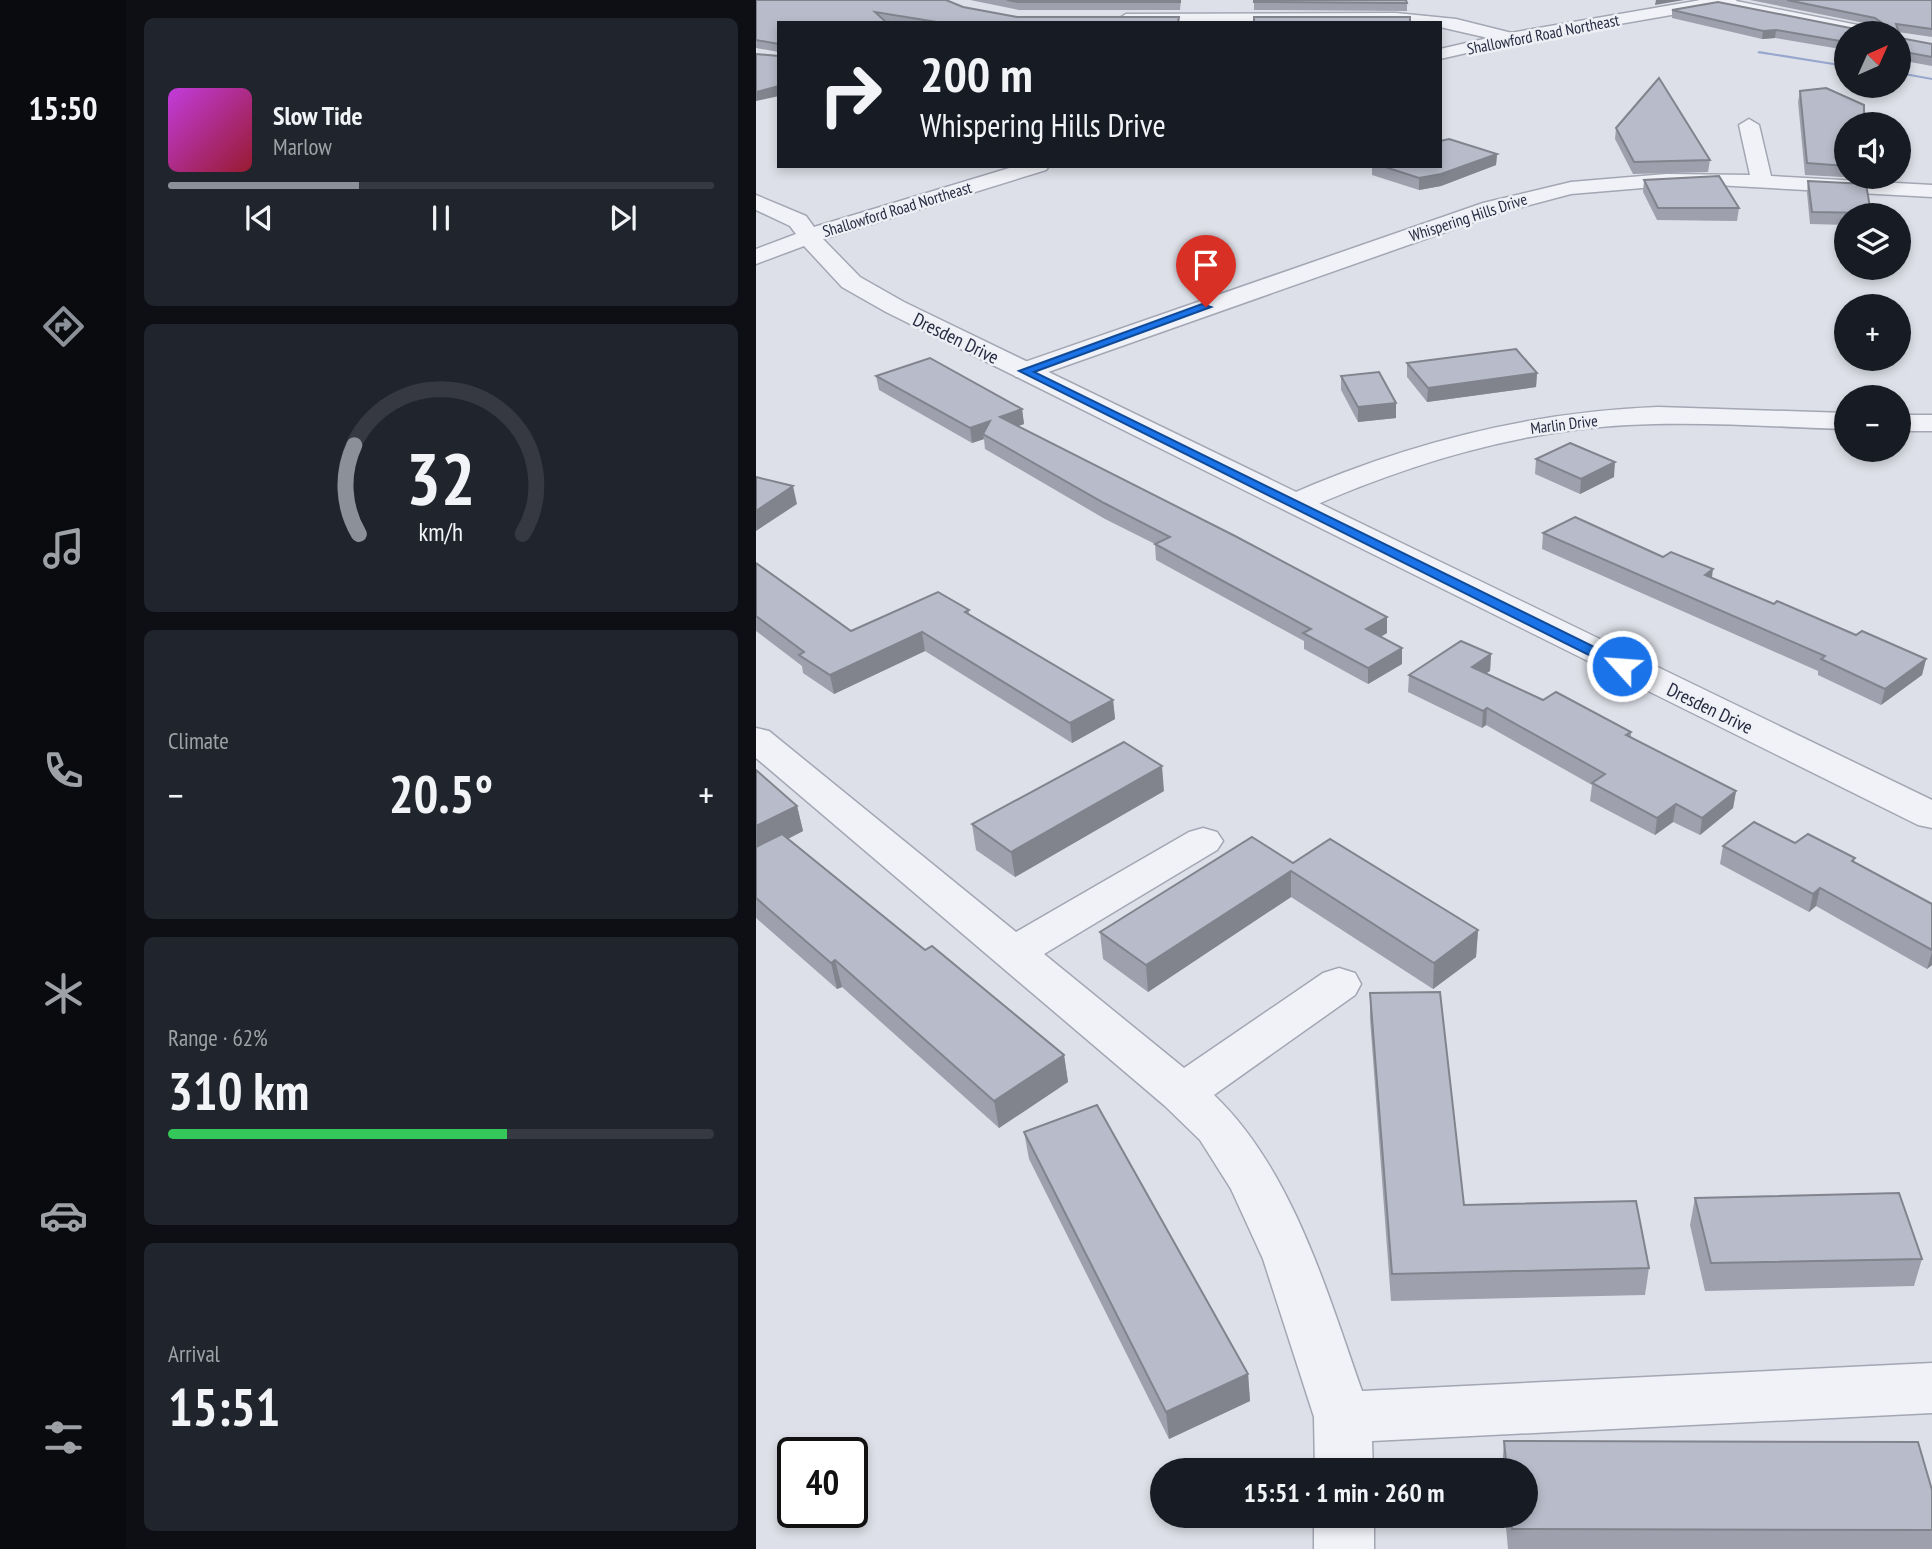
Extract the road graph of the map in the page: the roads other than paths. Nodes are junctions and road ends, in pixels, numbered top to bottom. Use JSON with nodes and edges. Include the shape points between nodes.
{"nodes":[{"id":1,"x":1717,"y":1,"type":"edge"},
{"id":2,"x":1212,"y":9,"type":"edge"},
{"id":3,"x":1115,"y":19,"type":"edge"},
{"id":4,"x":1432,"y":21,"type":"edge"},
{"id":5,"x":1442,"y":22,"type":"edge"},
{"id":6,"x":1834,"y":25,"type":"edge"},
{"id":7,"x":1510,"y":38,"type":"junction"},
{"id":8,"x":1442,"y":54,"type":"edge"},
{"id":9,"x":1749,"y":125,"type":"dead end"},
{"id":10,"x":1032,"y":168,"type":"edge"},
{"id":11,"x":1762,"y":182,"type":"junction"},
{"id":12,"x":1932,"y":191,"type":"edge"},
{"id":13,"x":756,"y":202,"type":"edge"},
{"id":14,"x":810,"y":236,"type":"junction"},
{"id":15,"x":756,"y":257,"type":"edge"},
{"id":16,"x":1025,"y":371,"type":"junction"},
{"id":17,"x":1834,"y":421,"type":"edge"},
{"id":18,"x":1911,"y":423,"type":"edge"},
{"id":19,"x":1932,"y":423,"type":"edge"},
{"id":20,"x":1295,"y":503,"type":"junction"},
{"id":21,"x":756,"y":739,"type":"edge"},
{"id":22,"x":1932,"y":816,"type":"edge"},
{"id":23,"x":1203,"y":841,"type":"dead end"},
{"id":24,"x":1013,"y":953,"type":"junction"},
{"id":25,"x":1339,"y":984,"type":"dead end"},
{"id":26,"x":1182,"y":1093,"type":"junction"},
{"id":27,"x":1932,"y":1388,"type":"edge"},
{"id":28,"x":1343,"y":1443,"type":"edge"},
{"id":29,"x":1344,"y":1528,"type":"edge"},
{"id":30,"x":1344,"y":1549,"type":"edge"}],
"edges":[{"from":1,"to":6,"type":"street"},
{"from":1,"to":7,"type":"street","name":"Shallowford Road Northeast"},
{"from":2,"to":3,"type":"street"},
{"from":2,"to":4,"type":"street"},
{"from":5,"to":7,"type":"street"},
{"from":7,"to":8,"type":"street","name":"Shallowford Road Northeast"},
{"from":9,"to":11,"type":"street"},
{"from":10,"to":14,"type":"street","name":"Shallowford Road Northeast"},
{"from":11,"to":12,"type":"street","name":"Whispering Hills Drive"},
{"from":11,"to":16,"type":"street","name":"Whispering Hills Drive","via":[[1644,181],[1530,197]]},
{"from":13,"to":14,"type":"street","name":"Dresden Drive","via":[[798,221]]},
{"from":14,"to":15,"type":"street","name":"Shallowford Road Northeast"},
{"from":14,"to":16,"type":"street","name":"Dresden Drive","via":[[851,282]]},
{"from":16,"to":20,"type":"street","name":"Dresden Drive"},
{"from":17,"to":20,"type":"street","name":"Marlin Drive","via":[[1662,416],[1544,425],[1453,444]]},
{"from":18,"to":19,"type":"street"},
{"from":20,"to":22,"type":"street","name":"Dresden Drive"},
{"from":21,"to":24,"type":"street"},
{"from":23,"to":24,"type":"street"},
{"from":24,"to":26,"type":"street"},
{"from":25,"to":26,"type":"street"},
{"from":26,"to":28,"type":"street","via":[[1217,1127],[1252,1181],[1289,1259]]},
{"from":27,"to":28,"type":"street"},
{"from":29,"to":30,"type":"street"}]}
